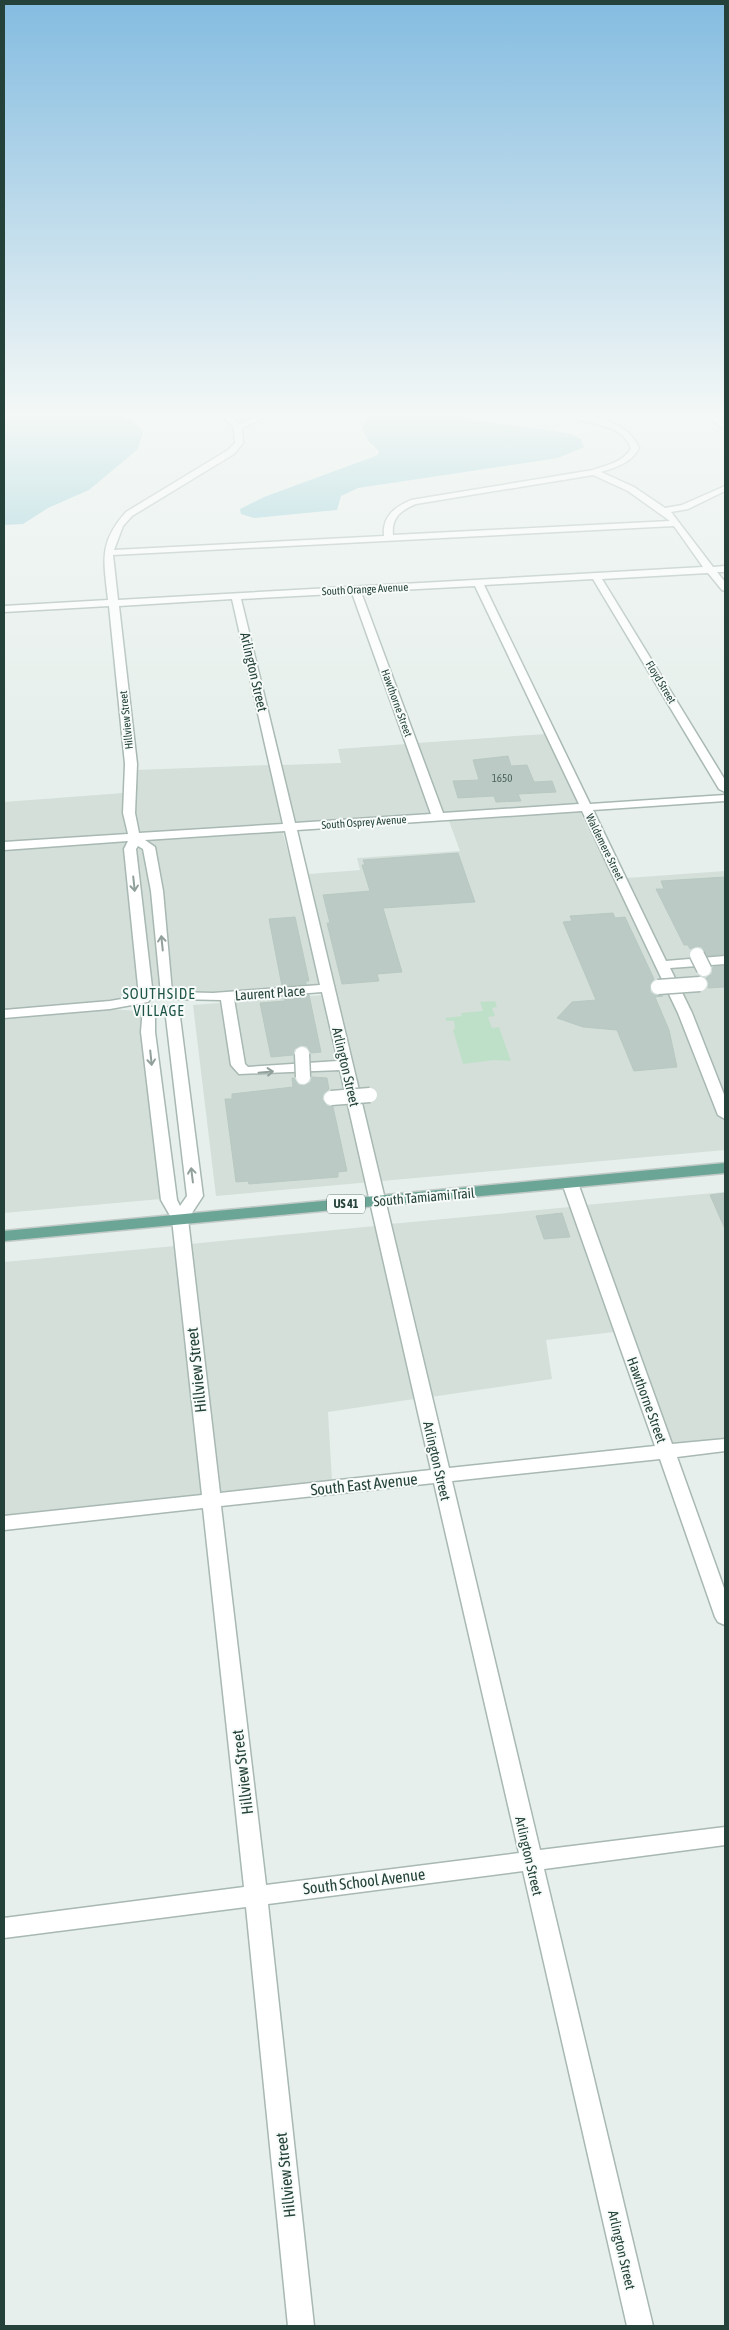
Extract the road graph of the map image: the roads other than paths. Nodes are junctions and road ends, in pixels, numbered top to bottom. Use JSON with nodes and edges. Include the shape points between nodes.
{"nodes":[{"id":1,"x":675,"y":523,"type":"edge"},
{"id":2,"x":121,"y":524,"type":"edge"},
{"id":3,"x":388,"y":524,"type":"edge"},
{"id":4,"x":661,"y":524,"type":"edge"},
{"id":5,"x":389,"y":538,"type":"junction"},
{"id":6,"x":108,"y":553,"type":"junction"},
{"id":7,"x":725,"y":569,"type":"edge"},
{"id":8,"x":711,"y":570,"type":"junction"},
{"id":9,"x":596,"y":576,"type":"junction"},
{"id":10,"x":478,"y":583,"type":"junction"},
{"id":11,"x":725,"y":588,"type":"edge"},
{"id":12,"x":356,"y":590,"type":"junction"},
{"id":13,"x":236,"y":596,"type":"junction"},
{"id":14,"x":113,"y":603,"type":"junction"},
{"id":15,"x":4,"y":609,"type":"edge"},
{"id":16,"x":725,"y":788,"type":"edge"},
{"id":17,"x":725,"y":798,"type":"edge"},
{"id":18,"x":585,"y":807,"type":"junction"},
{"id":19,"x":438,"y":816,"type":"junction"},
{"id":20,"x":290,"y":827,"type":"junction"},
{"id":21,"x":136,"y":837,"type":"junction"},
{"id":22,"x":4,"y":846,"type":"edge"},
{"id":23,"x":697,"y":955,"type":"dead end"},
{"id":24,"x":725,"y":960,"type":"edge"},
{"id":25,"x":663,"y":965,"type":"junction"},
{"id":26,"x":704,"y":969,"type":"dead end"},
{"id":27,"x":700,"y":984,"type":"dead end"},
{"id":28,"x":658,"y":987,"type":"dead end"},
{"id":29,"x":328,"y":988,"type":"junction"},
{"id":30,"x":220,"y":997,"type":"junction"},
{"id":31,"x":173,"y":1000,"type":"junction"},
{"id":32,"x":145,"y":1003,"type":"junction"},
{"id":33,"x":4,"y":1014,"type":"edge"},
{"id":34,"x":302,"y":1054,"type":"dead end"},
{"id":35,"x":345,"y":1065,"type":"junction"},
{"id":36,"x":303,"y":1078,"type":"dead end"},
{"id":37,"x":370,"y":1095,"type":"dead end"},
{"id":38,"x":332,"y":1098,"type":"dead end"},
{"id":39,"x":725,"y":1115,"type":"edge"},
{"id":40,"x":725,"y":1168,"type":"edge"},
{"id":41,"x":570,"y":1183,"type":"junction"},
{"id":42,"x":377,"y":1201,"type":"junction"},
{"id":43,"x":180,"y":1219,"type":"junction"},
{"id":44,"x":4,"y":1236,"type":"edge"},
{"id":45,"x":725,"y":1445,"type":"edge"},
{"id":46,"x":666,"y":1452,"type":"junction"},
{"id":47,"x":441,"y":1476,"type":"junction"},
{"id":48,"x":210,"y":1499,"type":"junction"},
{"id":49,"x":4,"y":1523,"type":"edge"},
{"id":50,"x":725,"y":1617,"type":"edge"},
{"id":51,"x":725,"y":1836,"type":"edge"},
{"id":52,"x":530,"y":1861,"type":"junction"},
{"id":53,"x":256,"y":1895,"type":"junction"},
{"id":54,"x":4,"y":1928,"type":"edge"},
{"id":55,"x":300,"y":2326,"type":"edge"},
{"id":56,"x":640,"y":2326,"type":"edge"}],
"edges":[{"from":1,"to":8,"type":"street"},
{"from":2,"to":6,"type":"street"},
{"from":3,"to":5,"type":"street"},
{"from":4,"to":5,"type":"street"},
{"from":5,"to":6,"type":"street"},
{"from":6,"to":14,"type":"street","name":"Hillview Street"},
{"from":7,"to":8,"type":"street","name":"South Orange Avenue"},
{"from":8,"to":9,"type":"street","name":"South Orange Avenue"},
{"from":8,"to":11,"type":"street"},
{"from":9,"to":10,"type":"street","name":"South Orange Avenue"},
{"from":9,"to":16,"type":"street","name":"Floyd Street"},
{"from":10,"to":12,"type":"street","name":"South Orange Avenue"},
{"from":10,"to":18,"type":"street","name":"Waldemere Street"},
{"from":12,"to":13,"type":"street","name":"South Orange Avenue"},
{"from":12,"to":19,"type":"street","name":"Hawthorne Street"},
{"from":13,"to":14,"type":"street","name":"South Orange Avenue"},
{"from":13,"to":20,"type":"street","name":"Arlington Street"},
{"from":14,"to":15,"type":"street","name":"South Orange Avenue"},
{"from":14,"to":21,"type":"street","name":"Hillview Street","via":[[130,764],[129,796]]},
{"from":17,"to":18,"type":"street","name":"South Osprey Avenue"},
{"from":18,"to":19,"type":"street","name":"South Osprey Avenue"},
{"from":18,"to":25,"type":"street","name":"Waldemere Street"},
{"from":19,"to":20,"type":"street","name":"South Osprey Avenue"},
{"from":20,"to":21,"type":"street","name":"South Osprey Avenue"},
{"from":20,"to":29,"type":"street","name":"Arlington Street"},
{"from":21,"to":22,"type":"street","name":"South Osprey Avenue"},
{"from":31,"to":21,"type":"street","name":"Hillview Street","one_way":true,"via":[[149,848]]},
{"from":21,"to":32,"type":"street","name":"Hillview Street","one_way":true,"via":[[130,849]]},
{"from":23,"to":26,"type":"street","bridge":true},
{"from":24,"to":25,"type":"street"},
{"from":25,"to":39,"type":"street","name":"Waldemere Street"},
{"from":27,"to":28,"type":"street","bridge":true},
{"from":29,"to":30,"type":"street","name":"Laurent Place"},
{"from":29,"to":35,"type":"street","name":"Arlington Street"},
{"from":30,"to":31,"type":"street","name":"Laurent Place"},
{"from":30,"to":35,"type":"street","one_way":true,"via":[[240,1069],[248,1073]]},
{"from":31,"to":32,"type":"street","name":"Laurent Place"},
{"from":31,"to":32,"type":"street","name":"Laurent Place","via":[[160,1012]]},
{"from":43,"to":31,"type":"street","name":"Hillview Street","one_way":true,"via":[[195,1196]]},
{"from":32,"to":33,"type":"street","name":"Laurent Place"},
{"from":32,"to":43,"type":"street","name":"Hillview Street","one_way":true,"via":[[169,1200]]},
{"from":34,"to":36,"type":"street","bridge":true},
{"from":35,"to":42,"type":"street","name":"Arlington Street"},
{"from":37,"to":38,"type":"street","bridge":true},
{"from":40,"to":41,"type":"main road","name":"South Tamiami Trail","number":"US 41"},
{"from":41,"to":42,"type":"main road","name":"South Tamiami Trail","number":"US 41"},
{"from":41,"to":46,"type":"street","name":"Hawthorne Street"},
{"from":42,"to":43,"type":"main road","name":"South Tamiami Trail","number":"US 41"},
{"from":42,"to":47,"type":"street","name":"Arlington Street"},
{"from":43,"to":44,"type":"main road","name":"South Tamiami Trail","number":"US 41"},
{"from":43,"to":48,"type":"street","name":"Hillview Street"},
{"from":45,"to":46,"type":"street","name":"South East Avenue"},
{"from":46,"to":47,"type":"street","name":"South East Avenue"},
{"from":46,"to":50,"type":"street","name":"Hawthorne Street"},
{"from":47,"to":48,"type":"street","name":"South East Avenue"},
{"from":47,"to":52,"type":"street","name":"Arlington Street"},
{"from":48,"to":49,"type":"street","name":"South East Avenue"},
{"from":48,"to":53,"type":"street","name":"Hillview Street"},
{"from":51,"to":52,"type":"street","name":"South School Avenue"},
{"from":52,"to":53,"type":"street","name":"South School Avenue"},
{"from":52,"to":56,"type":"street","name":"Arlington Street"},
{"from":53,"to":54,"type":"street","name":"South School Avenue"},
{"from":53,"to":55,"type":"street","name":"Hillview Street"}]}
